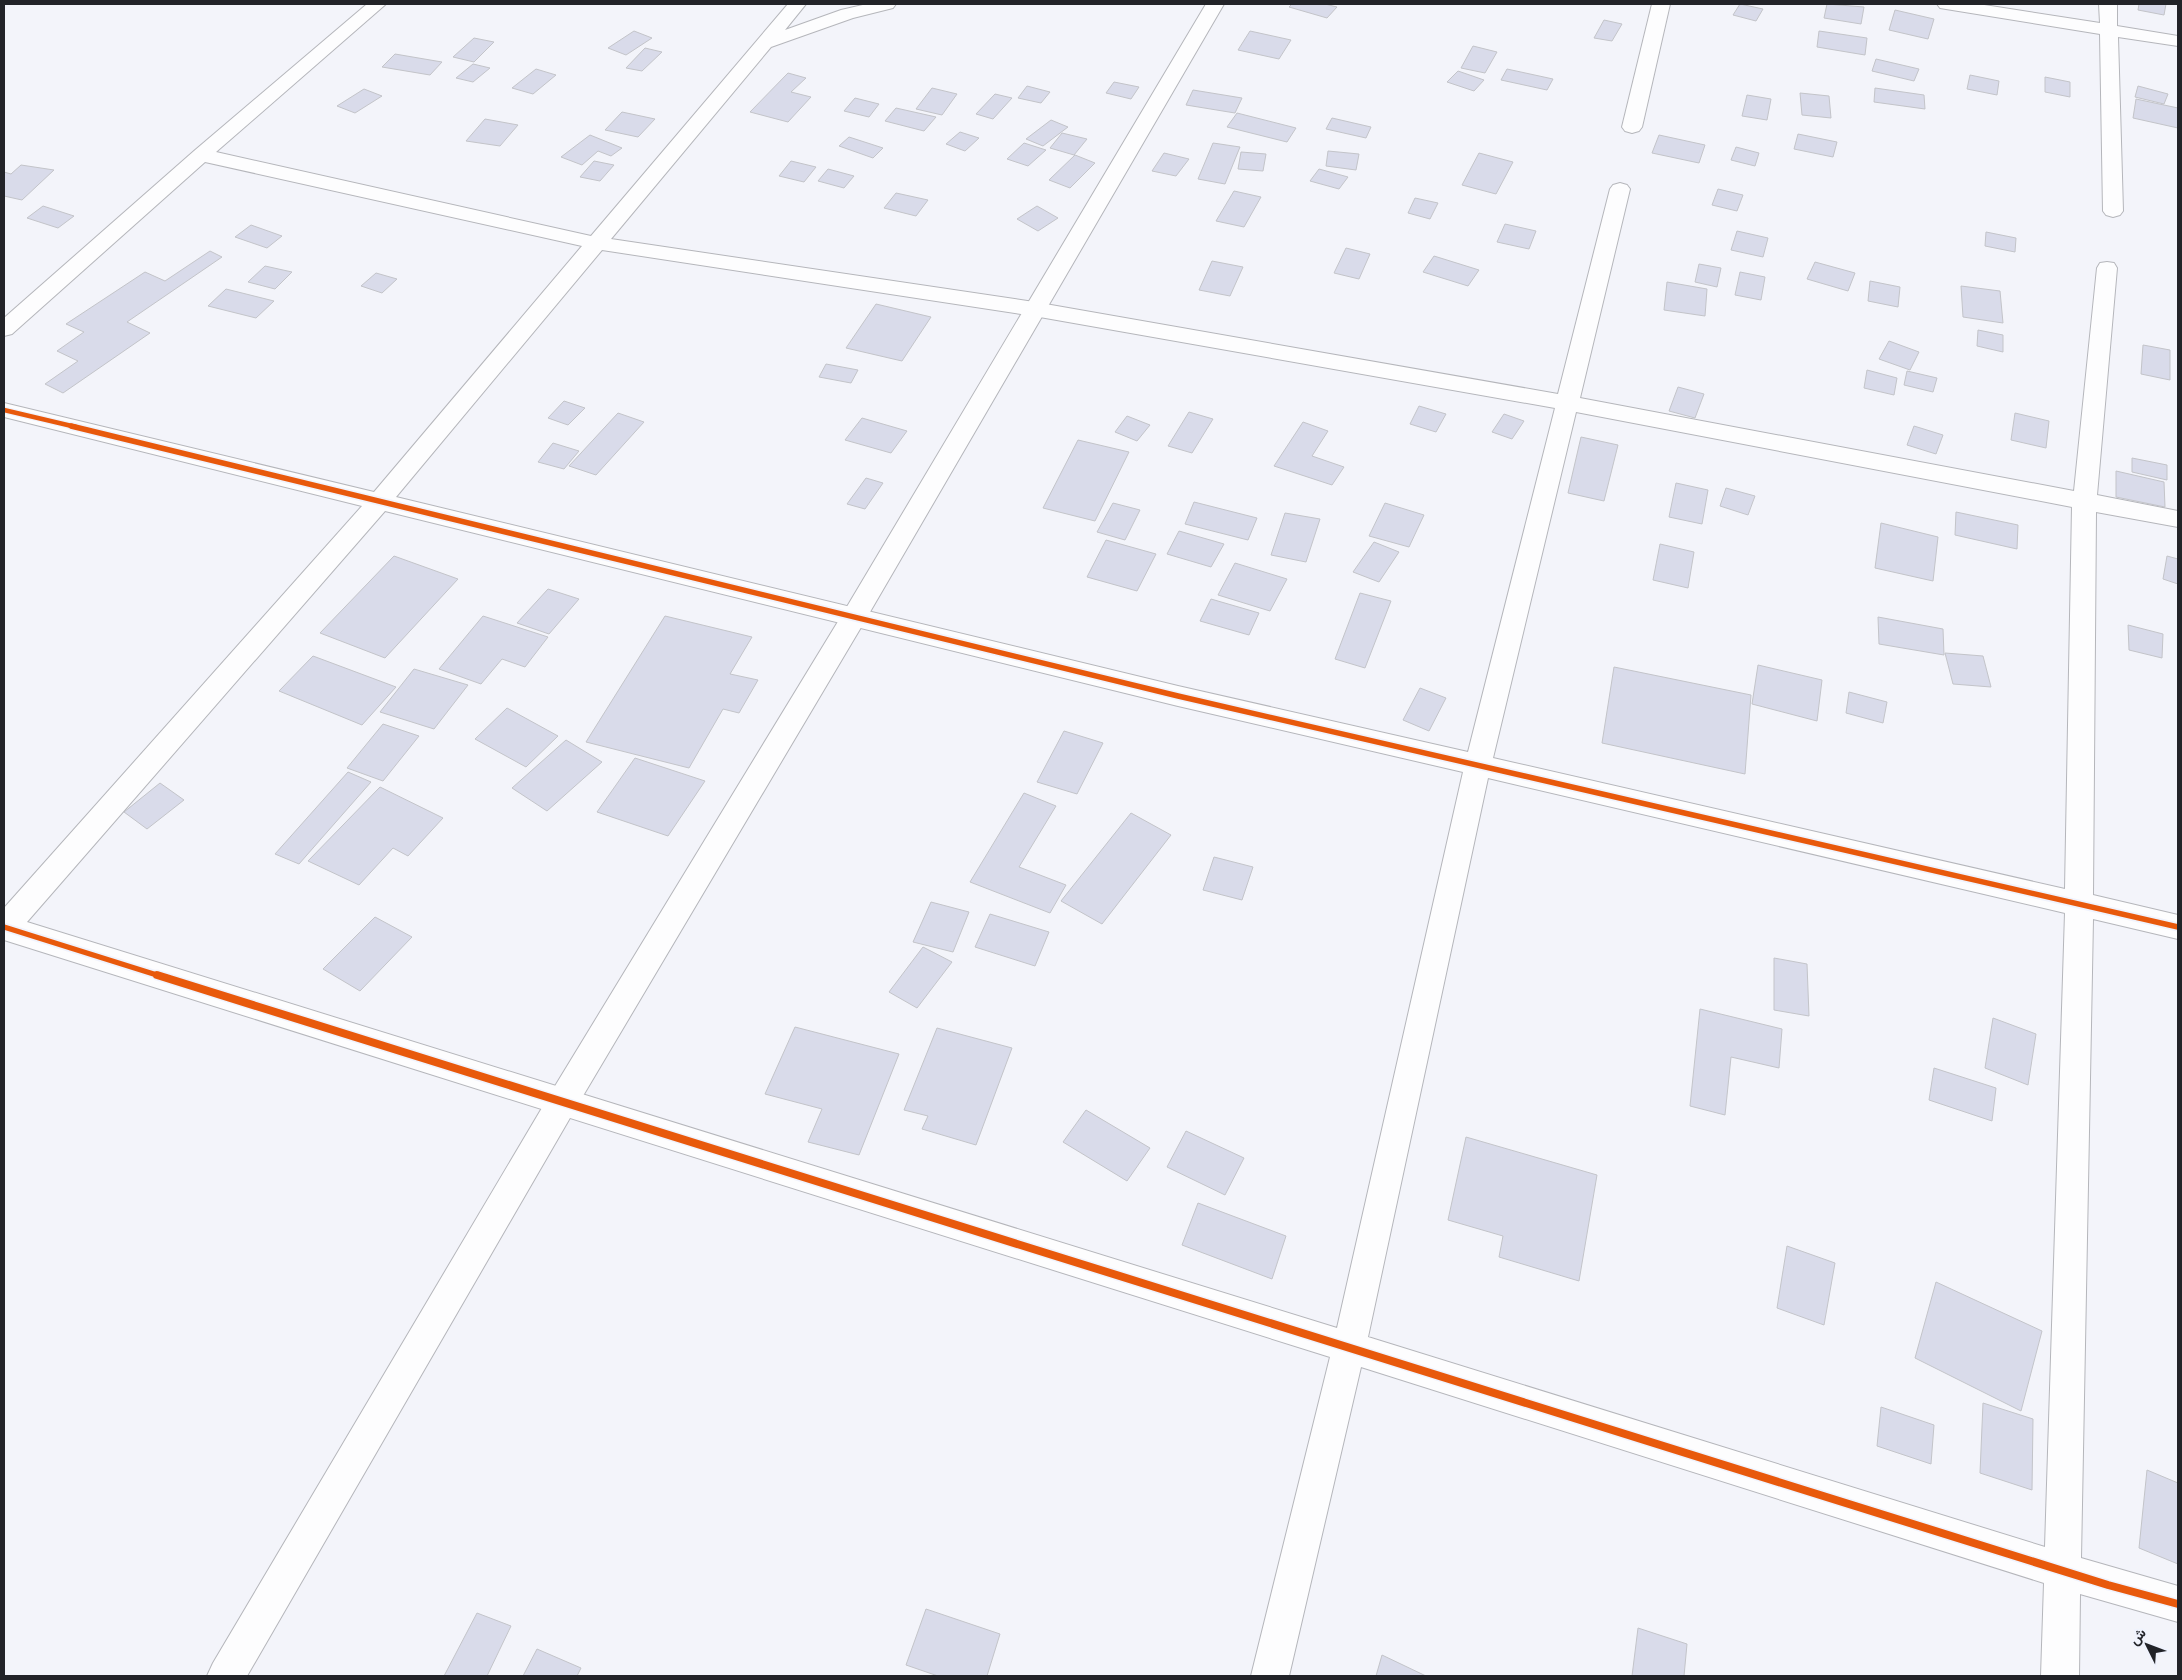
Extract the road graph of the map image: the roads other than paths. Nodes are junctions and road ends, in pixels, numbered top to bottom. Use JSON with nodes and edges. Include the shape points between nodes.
{"nodes":[{"id":1,"x":377,"y":4,"type":"edge"},
{"id":2,"x":887,"y":4,"type":"edge"},
{"id":3,"x":1215,"y":4,"type":"edge"},
{"id":4,"x":1661,"y":4,"type":"edge"},
{"id":5,"x":1946,"y":4,"type":"edge"},
{"id":6,"x":2108,"y":4,"type":"edge"},
{"id":7,"x":789,"y":6,"type":"edge"},
{"id":8,"x":2108,"y":30,"type":"junction"},
{"id":9,"x":2178,"y":41,"type":"edge"},
{"id":10,"x":764,"y":43,"type":"junction"},
{"id":11,"x":1632,"y":127,"type":"dead end"},
{"id":12,"x":201,"y":155,"type":"junction"},
{"id":13,"x":1620,"y":189,"type":"dead end"},
{"id":14,"x":2113,"y":212,"type":"dead end"},
{"id":15,"x":596,"y":243,"type":"junction"},
{"id":16,"x":2107,"y":268,"type":"dead end"},
{"id":17,"x":1034,"y":310,"type":"junction"},
{"id":18,"x":4,"y":329,"type":"edge"},
{"id":19,"x":1567,"y":403,"type":"junction"},
{"id":20,"x":4,"y":410,"type":"edge"},
{"id":21,"x":2084,"y":500,"type":"junction"},
{"id":22,"x":380,"y":501,"type":"junction"},
{"id":23,"x":2178,"y":519,"type":"edge"},
{"id":24,"x":854,"y":617,"type":"junction"},
{"id":25,"x":1478,"y":765,"type":"junction"},
{"id":26,"x":2079,"y":904,"type":"junction"},
{"id":27,"x":4,"y":927,"type":"edge"},
{"id":28,"x":2178,"y":927,"type":"edge"},
{"id":29,"x":564,"y":1101,"type":"junction"},
{"id":30,"x":1349,"y":1347,"type":"junction"},
{"id":31,"x":2063,"y":1571,"type":"junction"},
{"id":32,"x":2178,"y":1604,"type":"edge"},
{"id":33,"x":226,"y":1676,"type":"edge"},
{"id":34,"x":1270,"y":1676,"type":"edge"},
{"id":35,"x":2060,"y":1676,"type":"edge"}],
"edges":[{"from":1,"to":12,"type":"street"},
{"from":2,"to":10,"type":"street","via":[[847,14]]},
{"from":3,"to":17,"type":"street"},
{"from":4,"to":11,"type":"street"},
{"from":5,"to":8,"type":"street"},
{"from":6,"to":8,"type":"street"},
{"from":7,"to":10,"type":"street"},
{"from":8,"to":9,"type":"street"},
{"from":8,"to":14,"type":"street"},
{"from":10,"to":15,"type":"street"},
{"from":12,"to":15,"type":"street"},
{"from":12,"to":18,"type":"street"},
{"from":13,"to":19,"type":"street"},
{"from":15,"to":17,"type":"street"},
{"from":15,"to":22,"type":"street"},
{"from":16,"to":21,"type":"street"},
{"from":17,"to":19,"type":"street"},
{"from":17,"to":24,"type":"street"},
{"from":19,"to":21,"type":"street"},
{"from":19,"to":25,"type":"street"},
{"from":20,"to":22,"type":"street"},
{"from":21,"to":23,"type":"street"},
{"from":21,"to":26,"type":"street"},
{"from":22,"to":24,"type":"street"},
{"from":22,"to":27,"type":"street"},
{"from":24,"to":25,"type":"street"},
{"from":24,"to":29,"type":"street"},
{"from":25,"to":26,"type":"street"},
{"from":25,"to":30,"type":"street"},
{"from":26,"to":28,"type":"street"},
{"from":26,"to":31,"type":"street"},
{"from":27,"to":29,"type":"street"},
{"from":29,"to":30,"type":"street"},
{"from":29,"to":33,"type":"street"},
{"from":30,"to":31,"type":"street"},
{"from":30,"to":34,"type":"street"},
{"from":31,"to":32,"type":"street"},
{"from":31,"to":35,"type":"street"}]}
